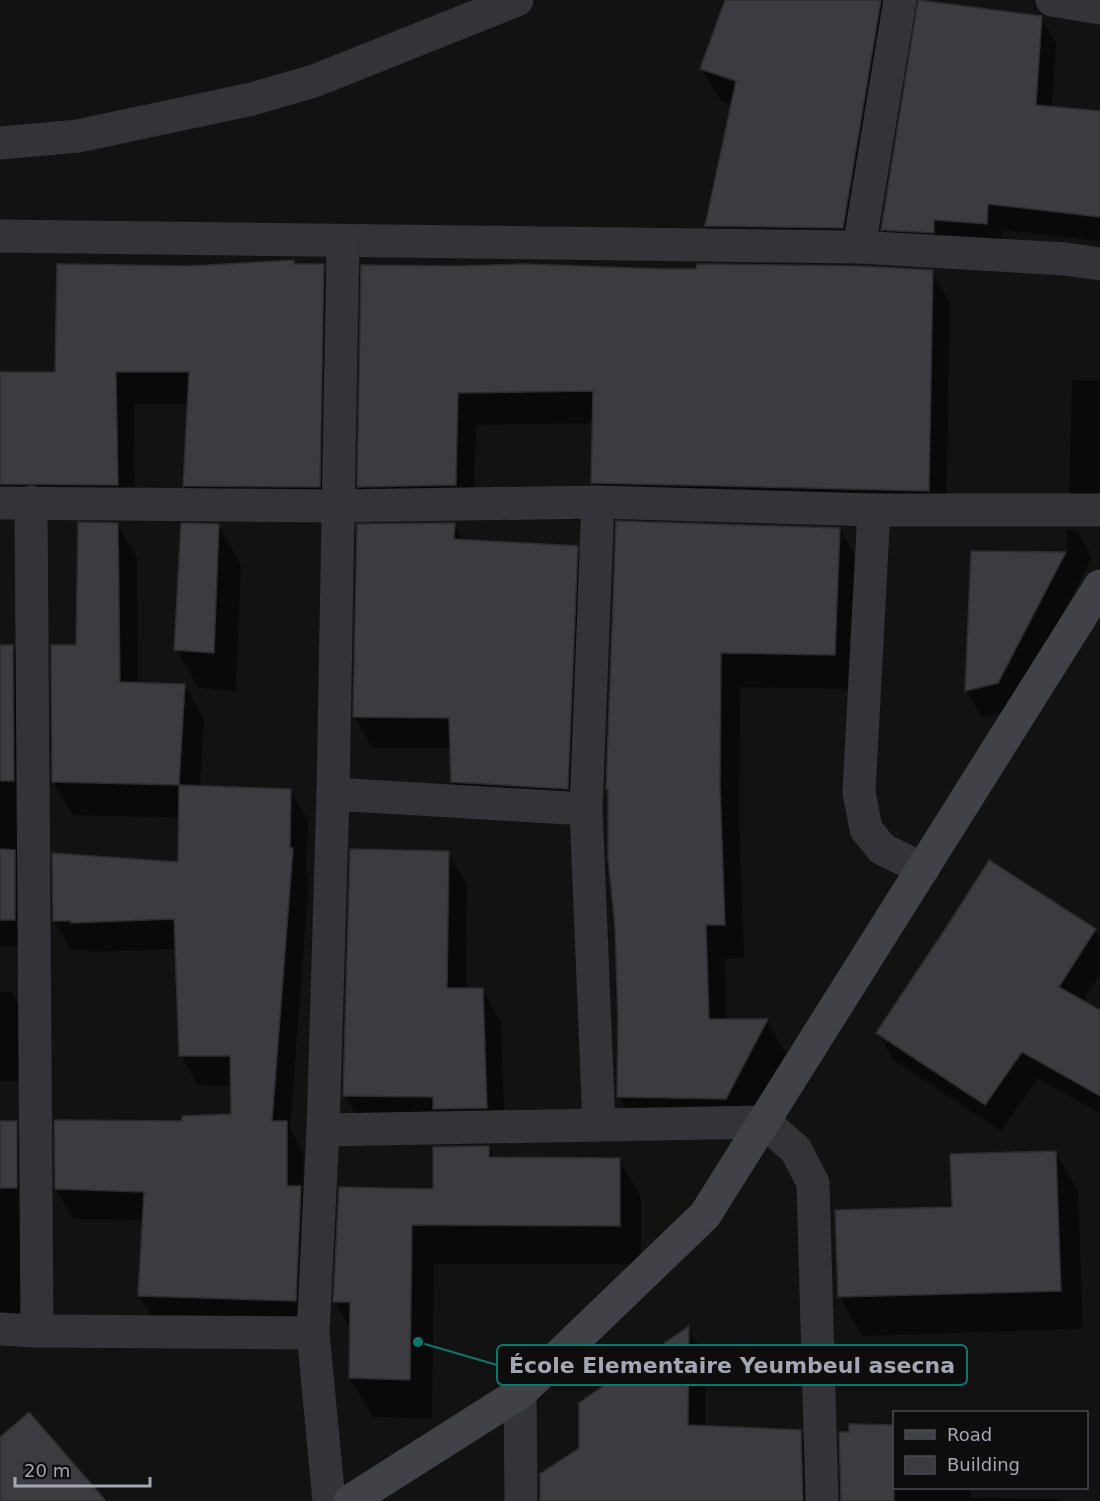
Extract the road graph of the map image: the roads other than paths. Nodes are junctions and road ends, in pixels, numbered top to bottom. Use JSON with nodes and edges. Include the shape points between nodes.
{"nodes":[{"id":1,"x":517,"y":0,"type":"edge"},
{"id":2,"x":900,"y":0,"type":"edge"},
{"id":3,"x":1052,"y":0,"type":"edge"},
{"id":4,"x":1100,"y":8,"type":"edge"},
{"id":5,"x":0,"y":143,"type":"edge"},
{"id":6,"x":0,"y":236,"type":"edge"},
{"id":7,"x":343,"y":241,"type":"junction"},
{"id":8,"x":859,"y":247,"type":"junction"},
{"id":9,"x":1100,"y":264,"type":"edge"},
{"id":10,"x":598,"y":502,"type":"junction"},
{"id":11,"x":15,"y":503,"type":"edge"},
{"id":12,"x":337,"y":506,"type":"junction"},
{"id":13,"x":874,"y":510,"type":"junction"},
{"id":14,"x":1100,"y":510,"type":"edge"},
{"id":15,"x":1100,"y":586,"type":"edge"},
{"id":16,"x":333,"y":794,"type":"junction"},
{"id":17,"x":586,"y":809,"type":"junction"},
{"id":18,"x":923,"y":869,"type":"junction"},
{"id":19,"x":764,"y":1122,"type":"junction"},
{"id":20,"x":599,"y":1125,"type":"junction"},
{"id":21,"x":323,"y":1130,"type":"junction"},
{"id":22,"x":0,"y":1329,"type":"edge"},
{"id":23,"x":37,"y":1331,"type":"junction"},
{"id":24,"x":313,"y":1333,"type":"junction"},
{"id":25,"x":520,"y":1393,"type":"junction"},
{"id":26,"x":329,"y":1501,"type":"edge"},
{"id":27,"x":350,"y":1501,"type":"edge"},
{"id":28,"x":521,"y":1501,"type":"edge"},
{"id":29,"x":822,"y":1501,"type":"edge"}],
"edges":[{"from":1,"to":5,"type":"street","via":[[314,81],[252,99],[78,136]]},
{"from":2,"to":8,"type":"street"},
{"from":3,"to":4,"type":"street"},
{"from":6,"to":7,"type":"street"},
{"from":7,"to":8,"type":"street"},
{"from":7,"to":12,"type":"street"},
{"from":8,"to":9,"type":"street"},
{"from":10,"to":12,"type":"street"},
{"from":10,"to":13,"type":"street"},
{"from":10,"to":17,"type":"street"},
{"from":11,"to":12,"type":"street"},
{"from":11,"to":23,"type":"street"},
{"from":12,"to":16,"type":"street"},
{"from":13,"to":14,"type":"street"},
{"from":13,"to":18,"type":"street","via":[[859,792],[866,829],[882,849]]},
{"from":15,"to":18,"type":"main road"},
{"from":16,"to":17,"type":"street"},
{"from":16,"to":21,"type":"street"},
{"from":17,"to":20,"type":"street"},
{"from":18,"to":19,"type":"main road"},
{"from":19,"to":20,"type":"street"},
{"from":19,"to":25,"type":"main road","via":[[705,1215]]},
{"from":19,"to":29,"type":"street","via":[[796,1150],[813,1183]]},
{"from":20,"to":21,"type":"street"},
{"from":21,"to":24,"type":"street"},
{"from":22,"to":23,"type":"street"},
{"from":23,"to":24,"type":"street"},
{"from":24,"to":26,"type":"street"},
{"from":25,"to":27,"type":"main road"},
{"from":25,"to":28,"type":"street"}]}
